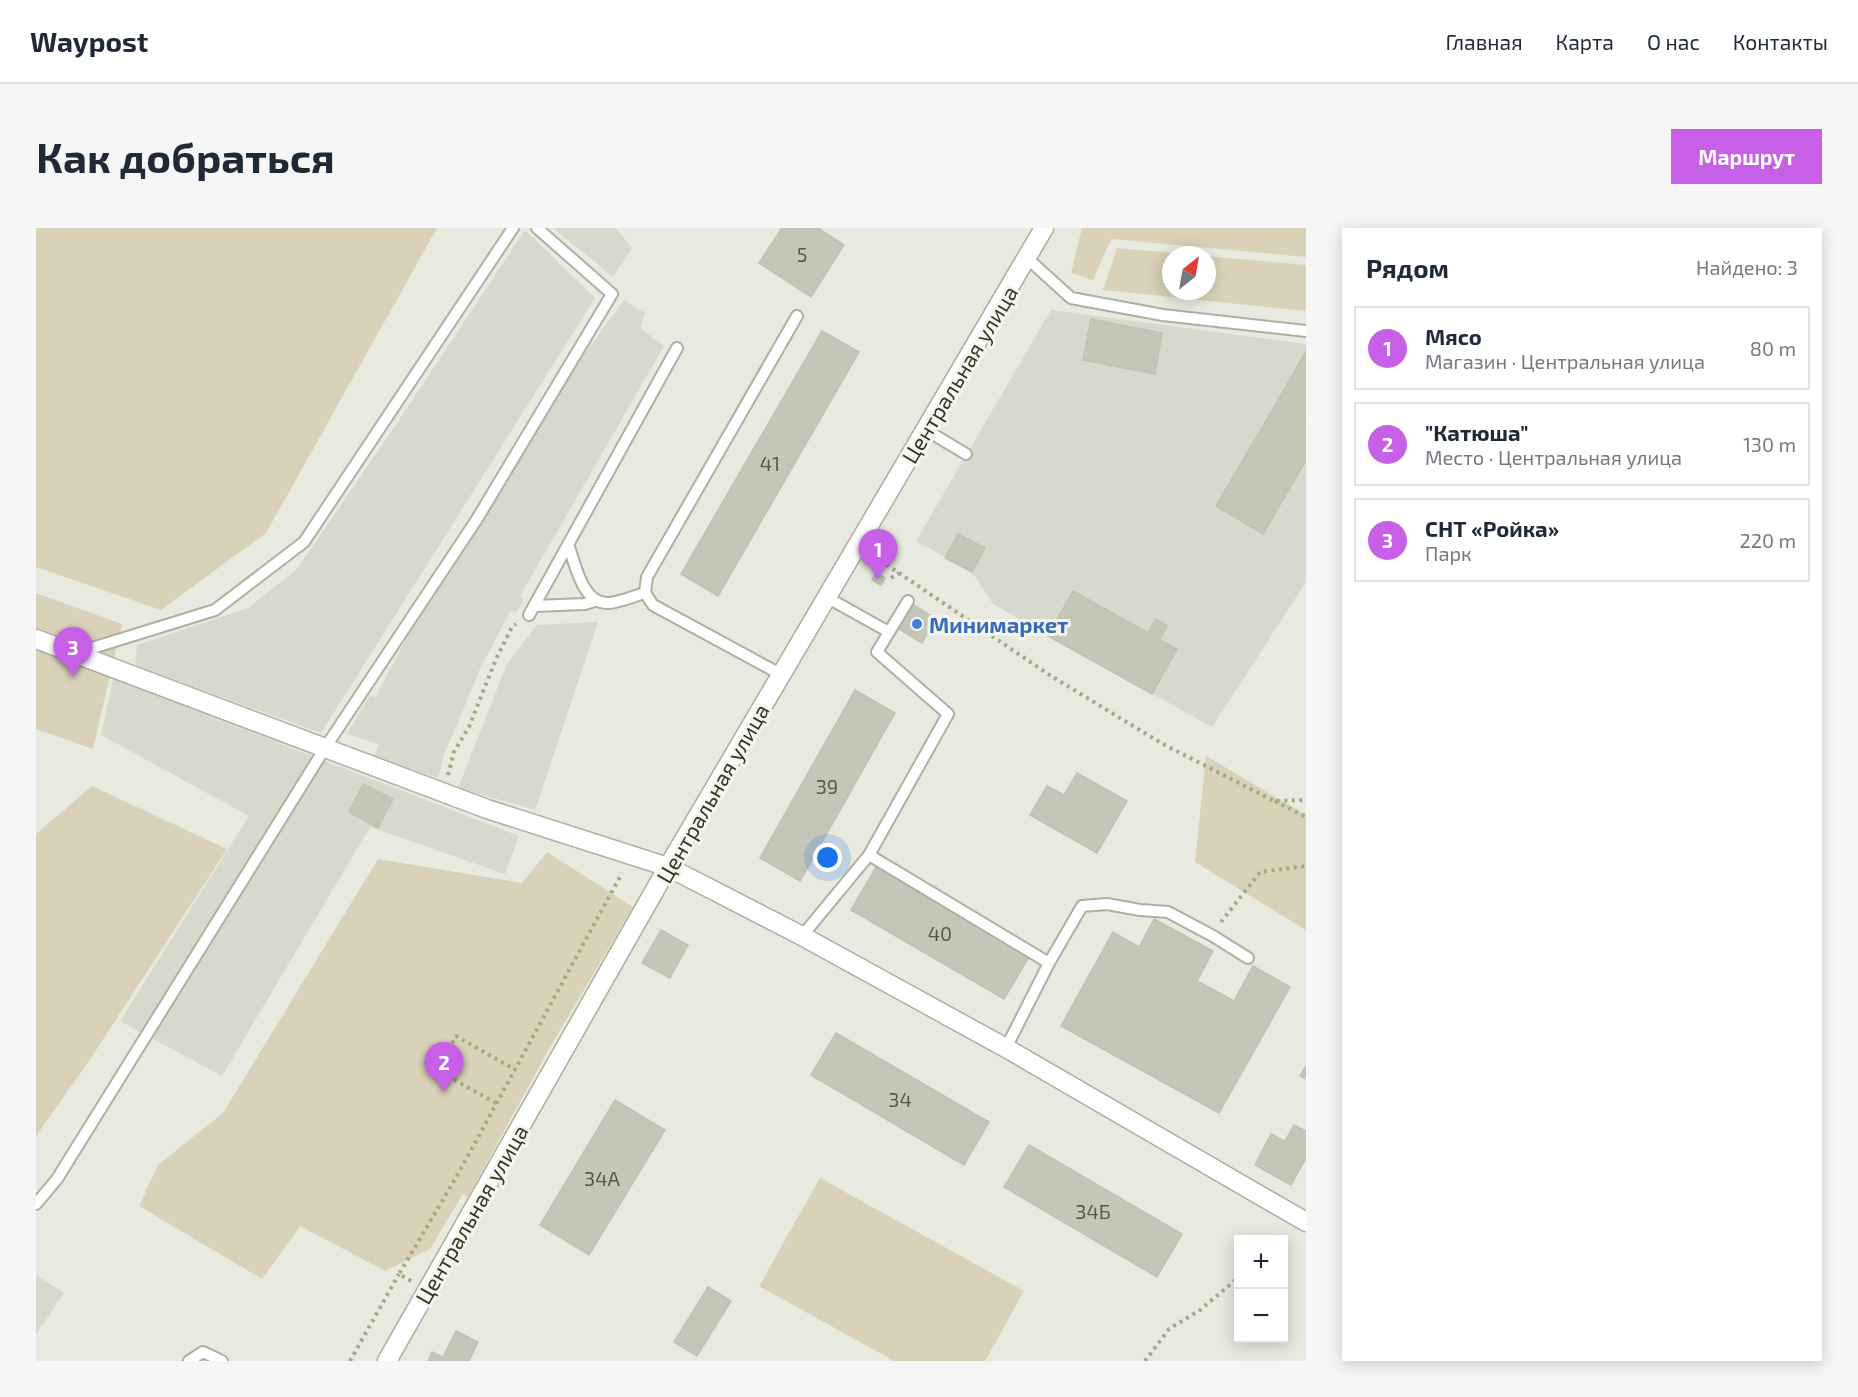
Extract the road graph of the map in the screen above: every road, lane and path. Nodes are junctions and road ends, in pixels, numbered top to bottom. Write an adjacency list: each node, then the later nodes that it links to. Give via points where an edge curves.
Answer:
1 (513, 228): 21 (lane, via 304,542 215,610)
2 (537, 228): 23 (lane, via 612,294 477,519)
3 (1044, 228): 4 (street, Центральная улица)
4 (1027, 258): 6 (lane, via 1071,298 1163,315); 8 (street, Центральная улица)
5 (797, 316): 14 (lane, via 647,577)
6 (1306, 331)
7 (677, 348): 10 (lane)
8 (926, 430): 9 (lane); 11 (street, Центральная улица)
9 (966, 454)
10 (568, 544): 16 (lane, via 585,591); 18 (lane)
11 (858, 546): 12 (path); 15 (street, Центральная улица)
12 (899, 573): 13 (path); 26 (path, via 1048,674 1152,738)
13 (891, 578)
14 (645, 593): 16 (lane, via 608,603); 22 (lane, via 653,605)
15 (828, 598): 19 (lane); 22 (street, Центральная улица)
16 (595, 601): 18 (lane)
17 (908, 601): 19 (lane)
18 (531, 610): 24 (path, via 512,627 496,659 469,727 454,752)
19 (889, 632): 28 (lane, via 877,652 948,714)
20 (36, 639): 21 (street)
21 (76, 653): 23 (street)
22 (782, 675): 30 (street, Центральная улица)
23 (325, 748): 24 (street); 39 (lane, via 57,1179)
24 (444, 793): 30 (street)
25 (1306, 800): 26 (path)
26 (1274, 801): 27 (path)
27 (1306, 817)
28 (869, 855): 32 (lane); 35 (lane)
29 (626, 865): 37 (path)
30 (668, 867): 32 (street); 43 (street, Центральная улица)
31 (1306, 867): 33 (path, via 1260,872)
32 (802, 936): 36 (street)
33 (1213, 936): 34 (lane); 35 (lane, via 1168,912 1107,904 1082,906)
34 (1248, 958)
35 (1049, 963): 36 (lane)
36 (1006, 1048): 40 (street)
37 (514, 1069): 38 (path); 38 (path, via 456,1036 438,1071)
38 (496, 1103): 41 (path)
39 (36, 1204)
40 (1305, 1218)
41 (399, 1274): 43 (path); 46 (path)
42 (1234, 1282): 48 (path, via 1169,1329)
43 (428, 1290): 47 (street, Центральная улица)
44 (189, 1361): 45 (lane, via 203,1352)
45 (222, 1361)
46 (350, 1361)
47 (387, 1361)
48 (1145, 1361)

